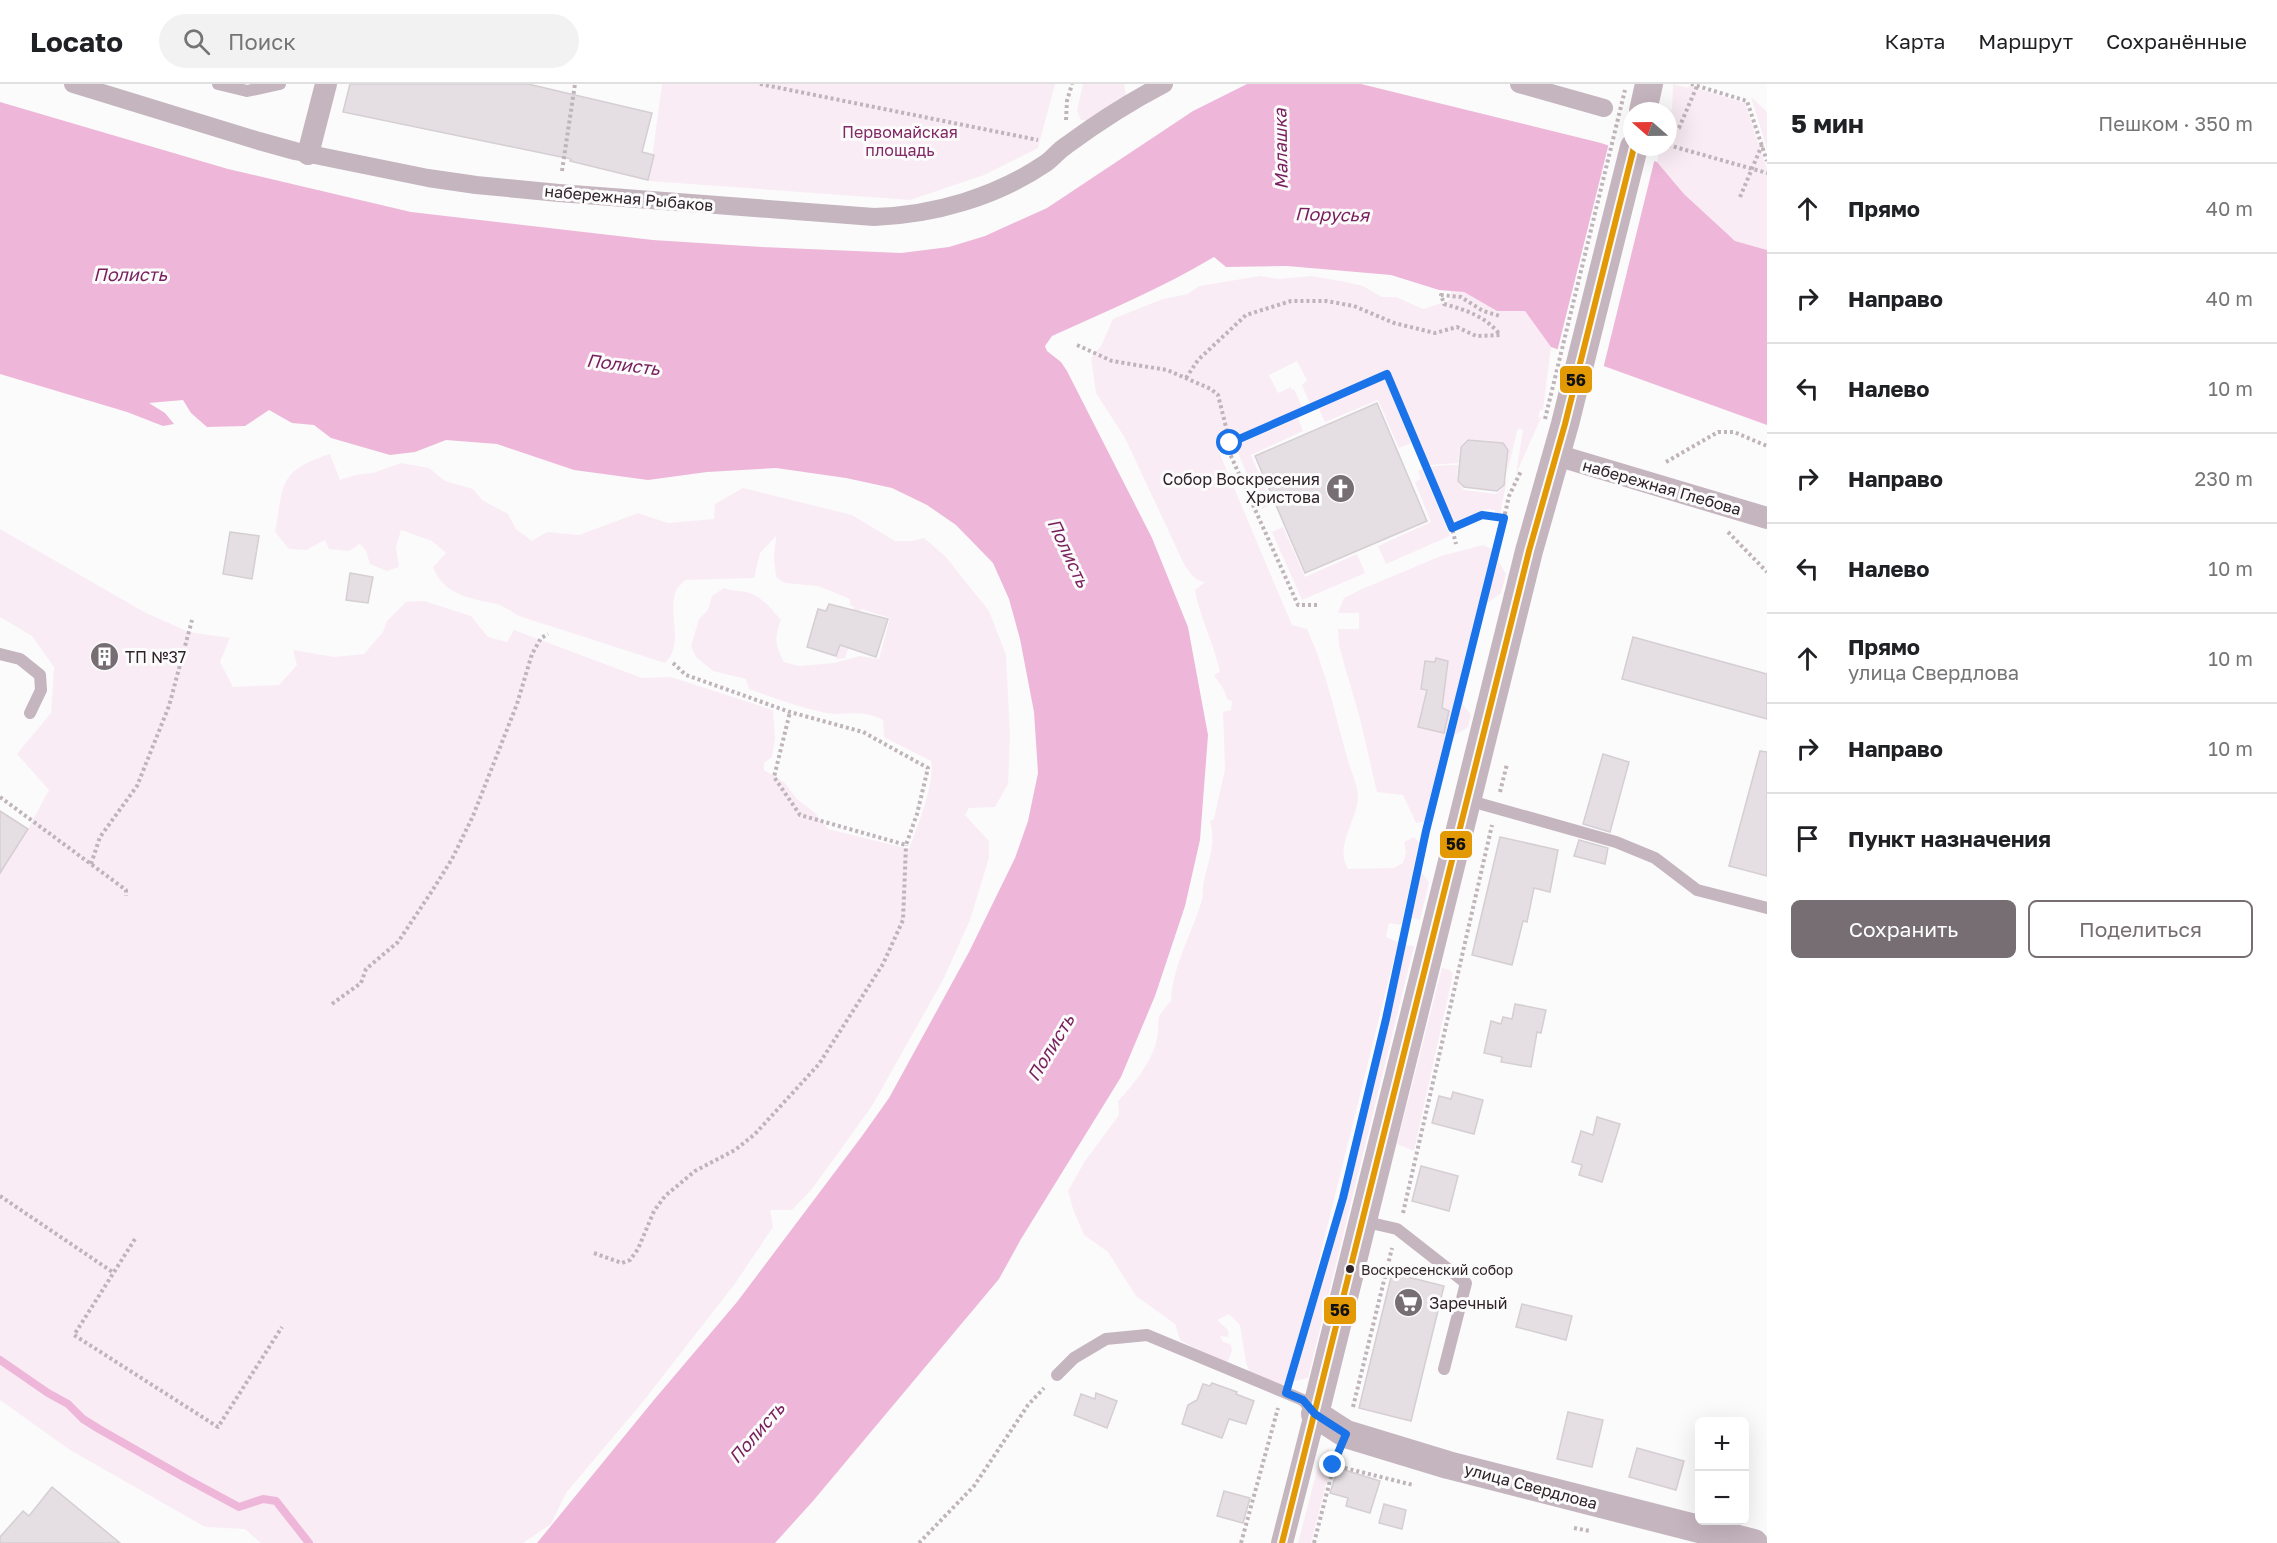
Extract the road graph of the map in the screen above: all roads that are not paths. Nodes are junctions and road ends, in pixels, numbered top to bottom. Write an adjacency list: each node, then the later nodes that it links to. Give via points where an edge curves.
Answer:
1 (73, 84): 8 (street, набережная Рыбаков)
2 (218, 84): 3 (lane, via 247,91)
3 (280, 84)
4 (326, 84): 8 (street)
5 (1164, 84): 8 (street, набережная Рыбаков, via 1025,175 962,203 906,216 827,214 476,185)
6 (1519, 84): 7 (street)
7 (1604, 108)
8 (308, 154)
9 (1631, 156): 10 (street, via 1551,423)
10 (1556, 455): 11 (street, набережная Глебова); 14 (street)
11 (1767, 518)
12 (0, 654): 13 (lane, via 20,659 40,675 41,690)
13 (30, 713)
14 (1467, 800): 15 (lane, via 1616,842 1655,858 1697,890); 16 (street)
15 (1767, 908)
16 (1362, 1221): 17 (lane, via 1397,1229 1466,1283); 19 (street)
17 (1444, 1369)
18 (1057, 1375): 19 (lane, via 1074,1358 1106,1338 1147,1335 1303,1400)
19 (1315, 1414): 20 (street); 21 (street, улица Свердлова, via 1346,1434 1448,1465)
20 (1282, 1543)
21 (1754, 1543)

